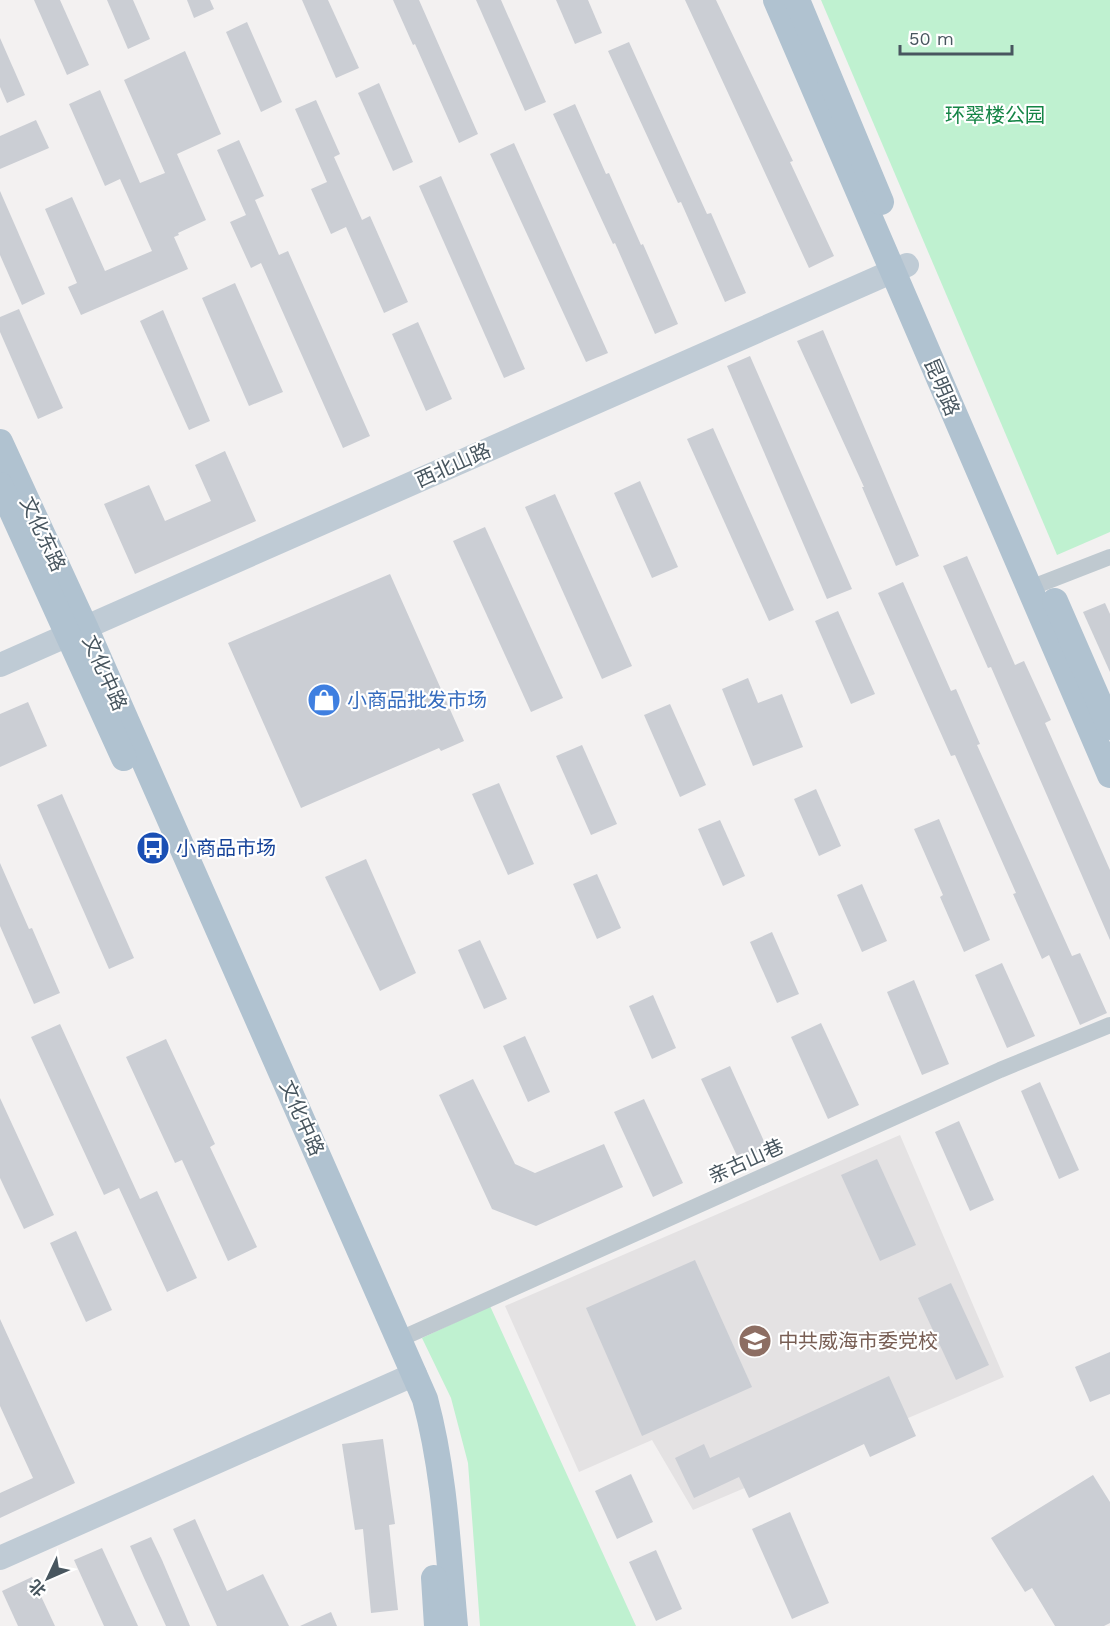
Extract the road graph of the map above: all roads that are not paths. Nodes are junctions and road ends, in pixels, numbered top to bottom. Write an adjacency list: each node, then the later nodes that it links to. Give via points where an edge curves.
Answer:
1 (776, 0): 3 (main road, 昆明路)
2 (797, 0): 3 (main road, 昆明路)
3 (899, 268): 7 (main road, 昆明路); 8 (main road, 西北山路)
4 (0, 442): 8 (main road, 文化东路)
5 (0, 485): 8 (main road)
6 (1110, 557): 7 (street)
7 (1038, 585): 10 (main road, 昆明路); 11 (main road, 昆明路)
8 (76, 630): 9 (main road, 西北山路); 13 (main road, 文化中路); 14 (main road, via 349,1257)
9 (0, 665)
10 (1110, 727)
11 (1110, 775)
12 (1110, 1025): 13 (street, 亲古山巷, via 1000,1070)
13 (400, 1339): 14 (main road, 文化中路)
14 (407, 1377): 15 (main road); 16 (main road, via 424,1457); 17 (main road, 文化中路, via 425,1399 432,1423 442,1477)
15 (0, 1558)
16 (436, 1626)
17 (455, 1626)

